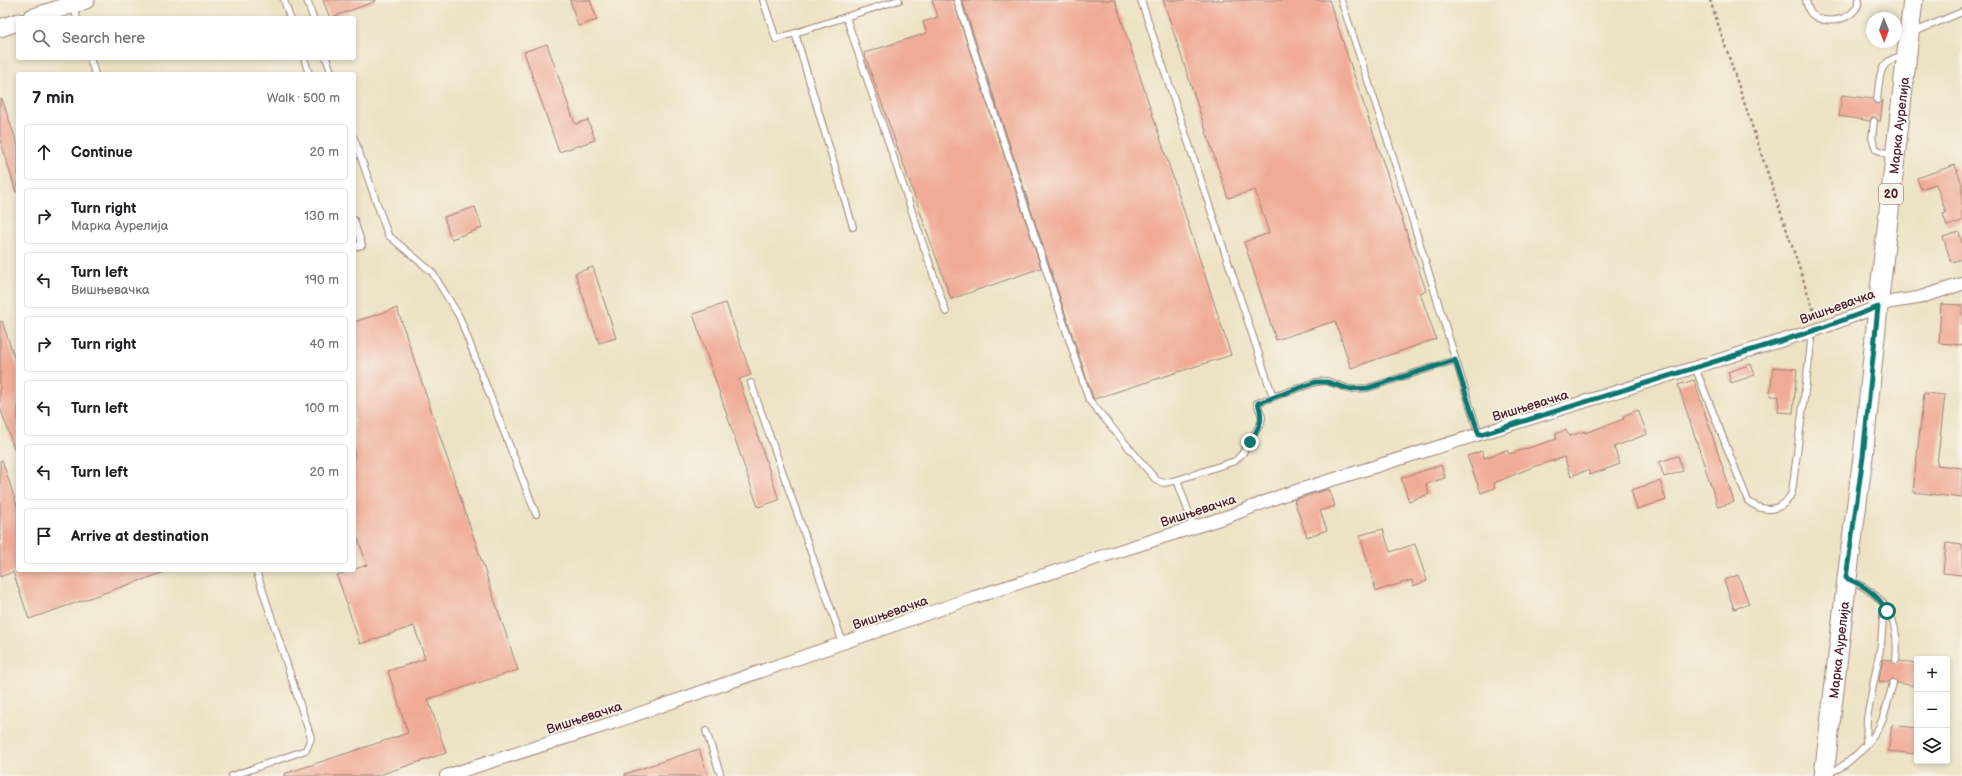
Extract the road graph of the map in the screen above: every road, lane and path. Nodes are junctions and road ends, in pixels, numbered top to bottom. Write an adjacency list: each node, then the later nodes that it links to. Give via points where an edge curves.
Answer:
1 (284, 0): 15 (lane)
2 (307, 0): 16 (lane)
3 (763, 0): 20 (lane, via 776,39)
4 (899, 0): 17 (lane)
5 (957, 0): 45 (lane, via 1089,400 1157,481 1164,483)
6 (1141, 0): 43 (lane)
7 (1341, 0): 40 (lane, via 1387,138)
8 (1710, 0): 39 (path)
9 (1806, 0): 10 (lane, via 1810,12 1817,18 1838,20 1850,16 1859,5)
10 (1859, 0)
11 (1913, 0): 21 (main road, Марка Аурелија / 20)
12 (78, 8): 14 (main road)
13 (1962, 12): 21 (lane)
14 (40, 16)
15 (289, 16)
16 (312, 16)
17 (846, 17): 20 (lane); 38 (lane)
18 (16, 23): 19 (main road)
19 (0, 28)
20 (795, 33): 34 (lane)
21 (1910, 34): 22 (main road, Марка Аурелија / 20)
22 (1907, 56): 29 (lane, via 1894,57 1884,65 1880,73); 32 (main road, Марка Аурелија / 20)
23 (91, 60): 26 (lane)
24 (305, 60): 27 (lane)
25 (327, 60): 28 (lane)
26 (94, 72)
27 (308, 72)
28 (331, 72)
29 (1877, 100)
30 (1874, 121): 32 (lane, via 1872,138 1876,149)
31 (356, 144): 46 (lane, via 388,235 432,272 459,316)
32 (1895, 158): 37 (main road, Марка Аурелија / 20)
33 (356, 226): 35 (lane, via 362,245)
34 (853, 227)
35 (356, 246)
36 (1962, 284): 37 (street, Вишњевачка)
37 (1878, 307): 39 (street, Вишњевачка); 49 (main road, Марка Аурелија / 20, via 1863,457)
38 (946, 312)
39 (1814, 330): 41 (street, Вишњевачка); 41 (lane, via 1792,492 1786,502 1774,509 1760,509 1748,501)
40 (1455, 360): 43 (lane, via 1368,388 1349,389 1327,382 1316,382); 44 (lane)
41 (1695, 367): 44 (street, Вишњевачка)
42 (751, 383): 51 (lane)
43 (1273, 397): 45 (lane, via 1258,403 1261,423 1239,458)
44 (1479, 435): 47 (street, Вишњевачка, via 1283,495)
45 (1178, 480): 47 (lane)
46 (536, 514)
47 (1194, 527): 51 (street, Вишњевачка, via 975,597)
48 (257, 572): 57 (lane, via 311,738 306,750)
49 (1846, 578): 50 (lane, via 1864,586 1878,597); 56 (main road, Марка Аурелија / 20)
50 (1884, 606): 52 (lane, via 1894,620 1897,630); 55 (lane, via 1881,644 1867,718)
51 (843, 643): 58 (street, Вишњевачка)
52 (1896, 660)
53 (1893, 683): 55 (lane, via 1880,726)
54 (706, 731): 59 (lane)
55 (1866, 744): 56 (lane, via 1838,769)
56 (1824, 774)
57 (232, 776)
58 (446, 776)
59 (721, 776)

